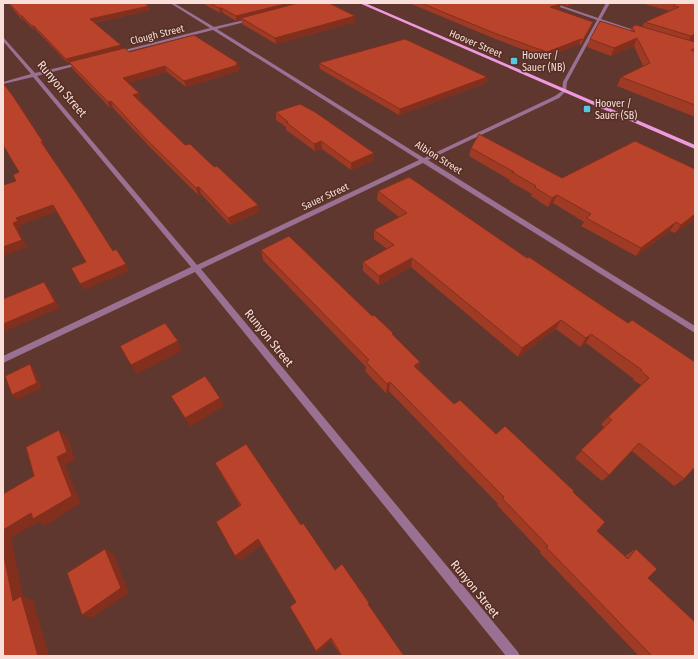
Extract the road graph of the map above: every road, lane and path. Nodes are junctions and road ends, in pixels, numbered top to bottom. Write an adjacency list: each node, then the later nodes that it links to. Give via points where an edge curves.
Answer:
1 (172, 3): 7 (street, Albion Street)
2 (361, 3): 14 (main road, Hoover Street)
3 (550, 3): 6 (street)
4 (608, 3): 6 (street)
5 (257, 18): 7 (street, Clough Street)
6 (600, 19): 8 (street); 14 (street, via 565,82)
7 (214, 29): 10 (street, Clough Street); 16 (street, Albion Street)
8 (643, 33)
9 (3, 38): 12 (street, Runyon Street)
10 (109, 56)
11 (87, 61): 12 (street)
12 (34, 75): 13 (street); 17 (street, Runyon Street)
13 (3, 83)
14 (564, 91): 15 (main road, Hoover Street); 16 (street, Sauer Street, via 557,97)
15 (695, 148)
16 (424, 160): 17 (street, Sauer Street); 18 (street, Albion Street)
17 (196, 268): 19 (street, Sauer Street); 20 (street, Runyon Street)
18 (695, 330)
19 (3, 360)
20 (514, 656)

